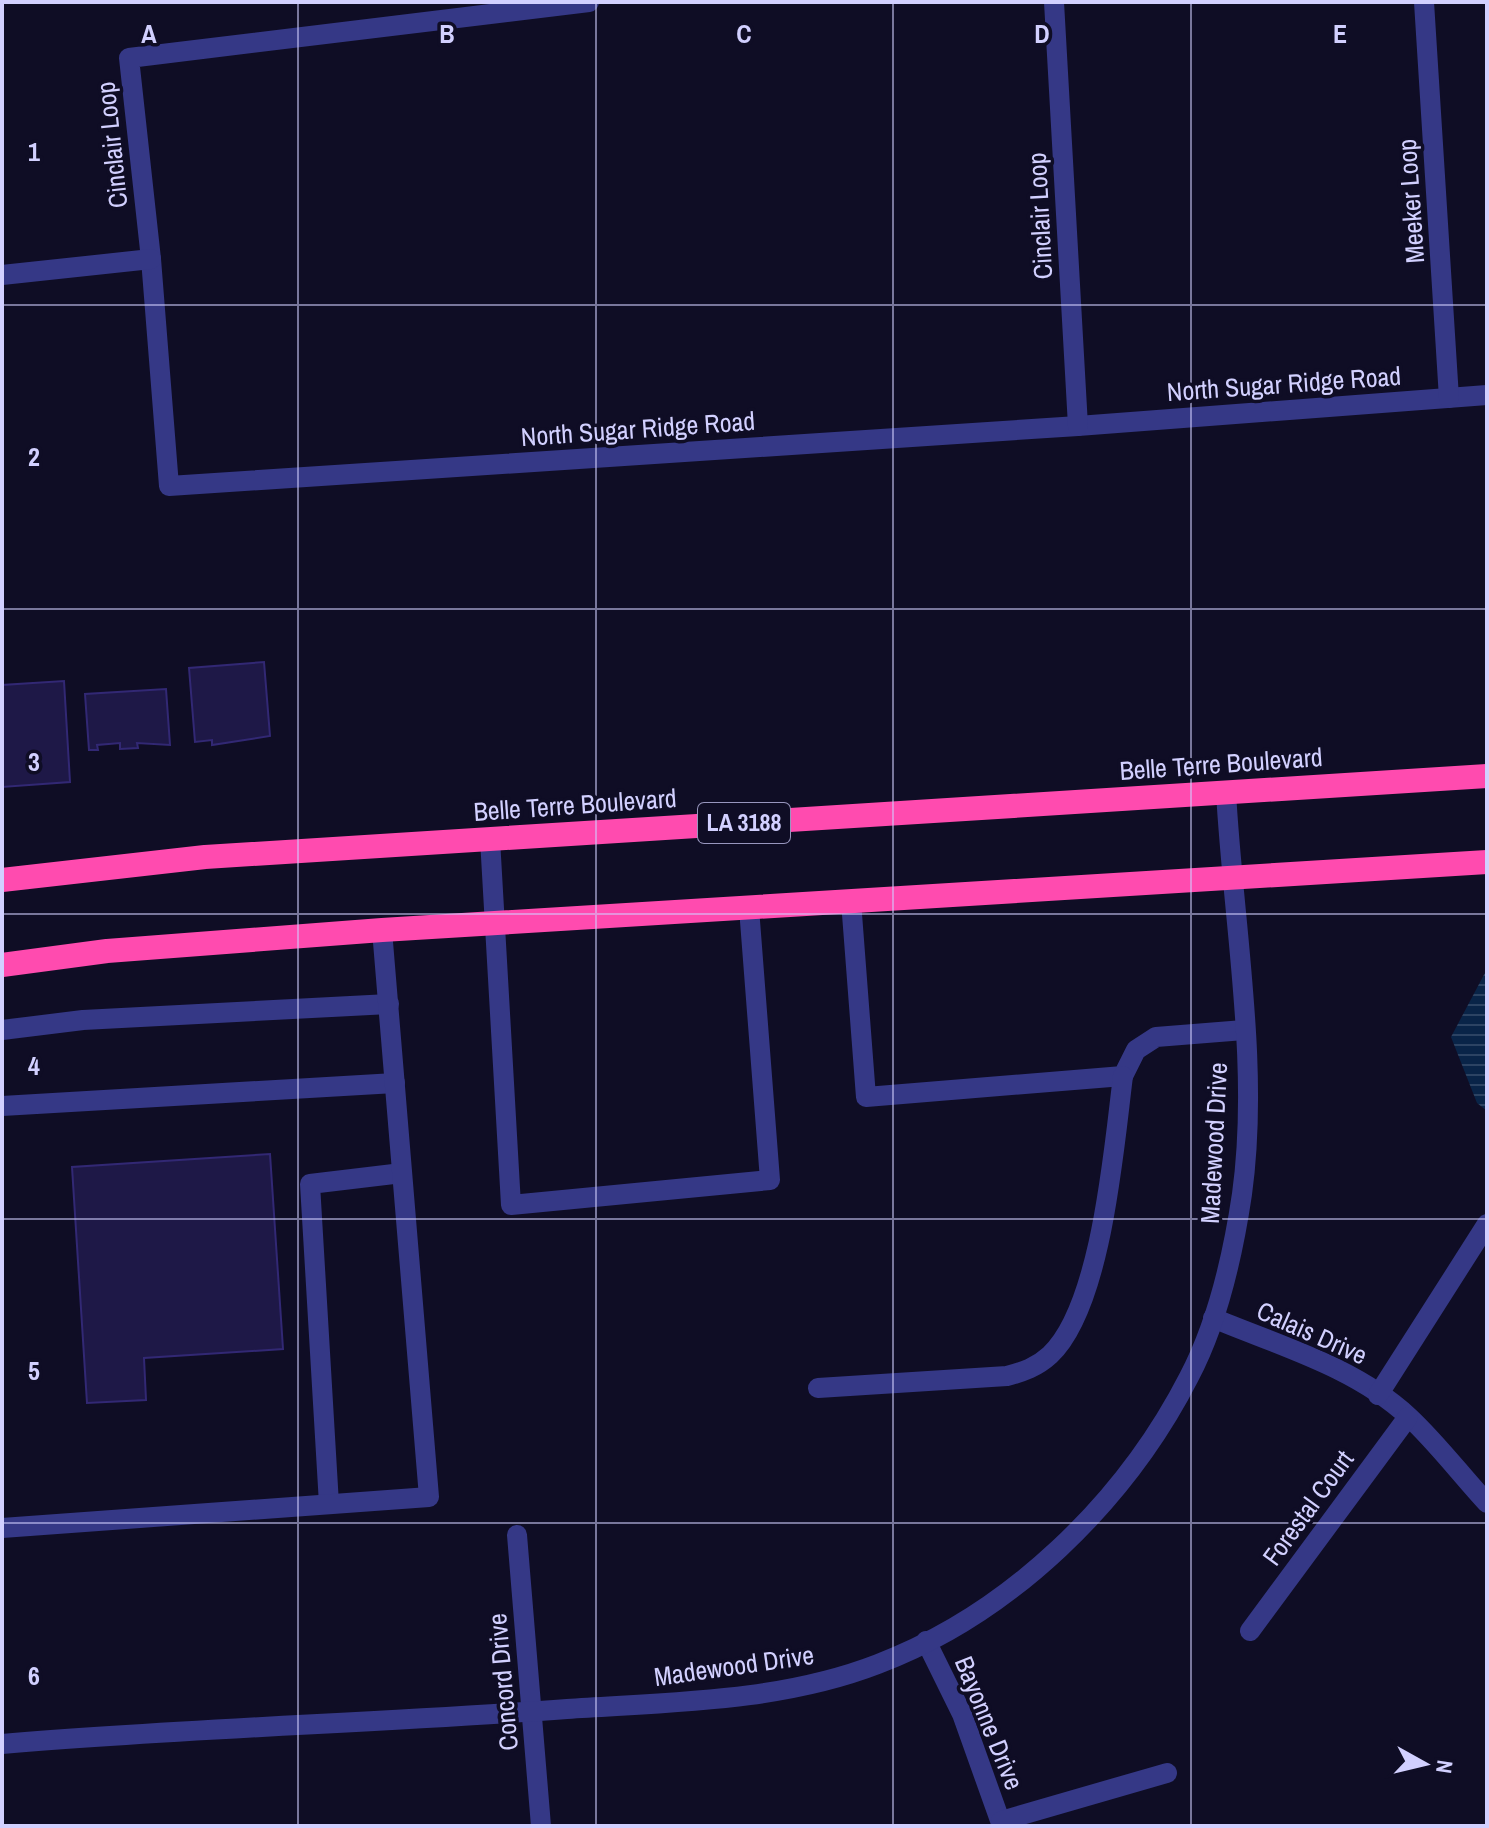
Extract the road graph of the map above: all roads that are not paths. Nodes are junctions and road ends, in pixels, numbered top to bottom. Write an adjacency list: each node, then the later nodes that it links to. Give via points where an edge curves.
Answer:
1 (589, 2): 4 (street, Cinclair Loop, via 129,58)
2 (1054, 2): 8 (street, Cinclair Loop)
3 (1424, 2): 7 (street, Meeker Loop)
4 (151, 259): 5 (street); 8 (street, North Sugar Ridge Road, via 169,486)
5 (2, 275)
6 (1487, 395): 7 (street, North Sugar Ridge Road)
7 (1449, 398): 8 (street, North Sugar Ridge Road)
8 (1078, 426)
9 (1487, 776): 10 (highway, Belle Terre Boulevard / LA 3188)
10 (1226, 792): 11 (highway, Belle Terre Boulevard / LA 3188); 13 (street, Madewood Drive)
11 (490, 839): 14 (highway, Belle Terre Boulevard / LA 3188, via 205,857); 17 (street)
12 (1487, 862): 13 (highway)
13 (1231, 877): 15 (highway); 22 (street, Madewood Drive)
14 (2, 880)
15 (851, 901): 16 (highway); 23 (street, via 866,1097)
16 (749, 908): 17 (highway); 17 (street, via 770,1180 511,1205)
17 (497, 923): 18 (highway)
18 (382, 930): 19 (highway, via 107,951); 20 (street)
19 (2, 965)
20 (389, 1004): 21 (street, via 83,1020); 24 (street)
21 (2, 1030)
22 (1244, 1030): 23 (street, via 1156,1037 1136,1050); 28 (street, Madewood Drive, via 1243,1188)
23 (1123, 1076): 29 (street, via 1107,1200 1087,1282 1072,1323 1052,1354 1029,1370 1007,1376)
24 (395, 1083): 25 (street); 26 (street)
25 (2, 1106)
26 (402, 1173): 33 (street, via 310,1184); 33 (street, via 429,1497)
27 (1487, 1224): 30 (street)
28 (1213, 1318): 30 (street, Calais Drive, via 1344,1372); 37 (street, Madewood Drive, via 1192,1374 1157,1435 1114,1490 1028,1574)
29 (818, 1388)
30 (1378, 1395): 31 (street, Calais Drive)
31 (1408, 1417): 32 (street, Calais Drive); 36 (street, Forestal Court)
32 (1487, 1503)
33 (329, 1504): 34 (street)
34 (2, 1528)
35 (517, 1535): 38 (street, Concord Drive)
36 (1250, 1631)
37 (926, 1641): 38 (street, Madewood Drive, via 837,1677 752,1695); 41 (street, Bayonne Drive, via 962,1714)
38 (531, 1712): 39 (street, Madewood Drive); 42 (street, Concord Drive)
39 (2, 1744)
40 (1167, 1773): 41 (street)
41 (1001, 1824)
42 (541, 1826)

